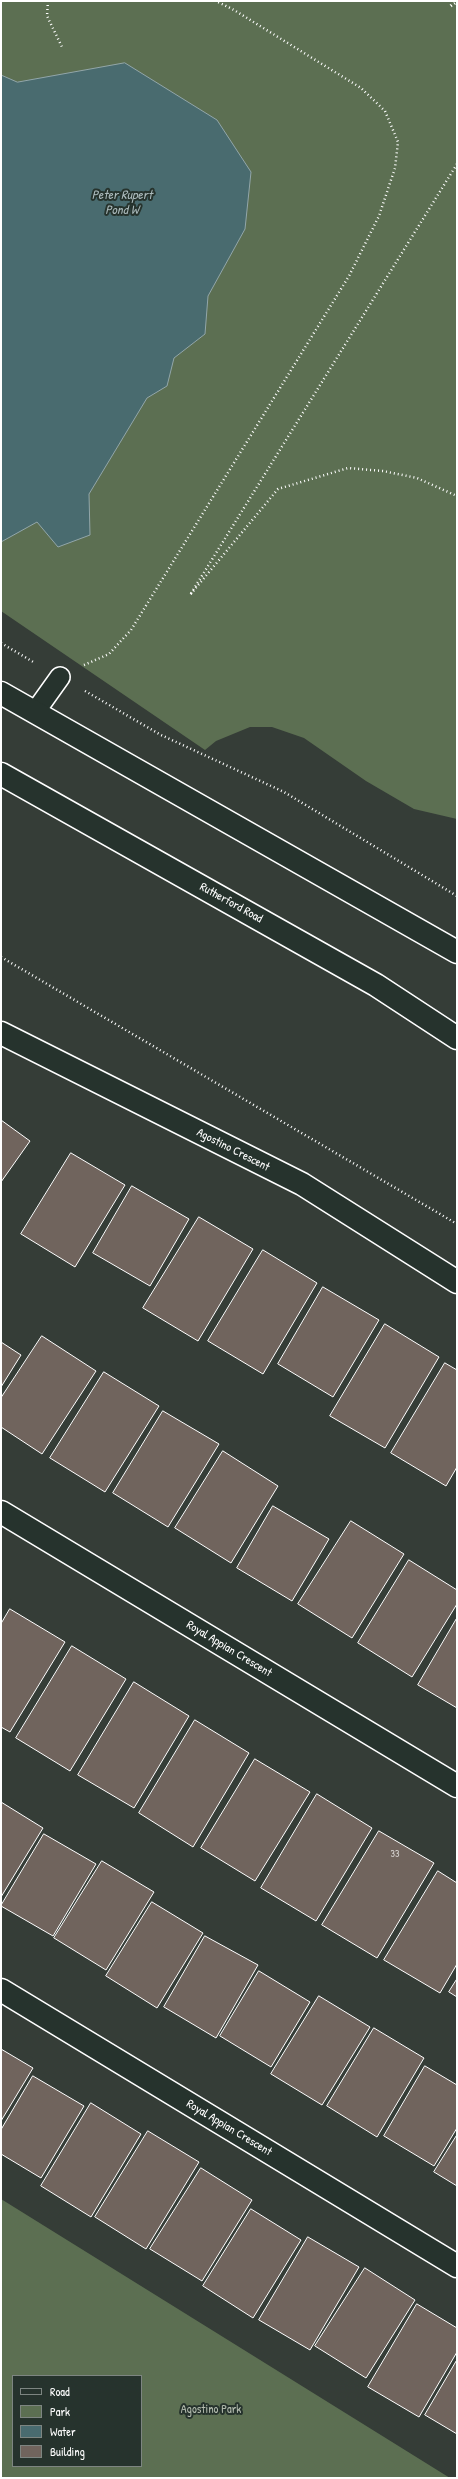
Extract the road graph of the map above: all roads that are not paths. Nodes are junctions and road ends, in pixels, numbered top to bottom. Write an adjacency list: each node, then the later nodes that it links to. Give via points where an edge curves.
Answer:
1 (60, 677): 3 (lane)
2 (1, 693): 3 (street)
3 (35, 712): 5 (street)
4 (1, 774): 7 (street, Rutherford Road, via 376,985)
5 (457, 952)
6 (1, 1034): 8 (street, Agostino Crescent, via 302,1184)
7 (457, 1038)
8 (457, 1282)
9 (1, 1512): 10 (street, Royal Appian Crescent)
10 (457, 1786)
11 (1, 1990): 12 (street, Royal Appian Crescent)
12 (457, 2266)

